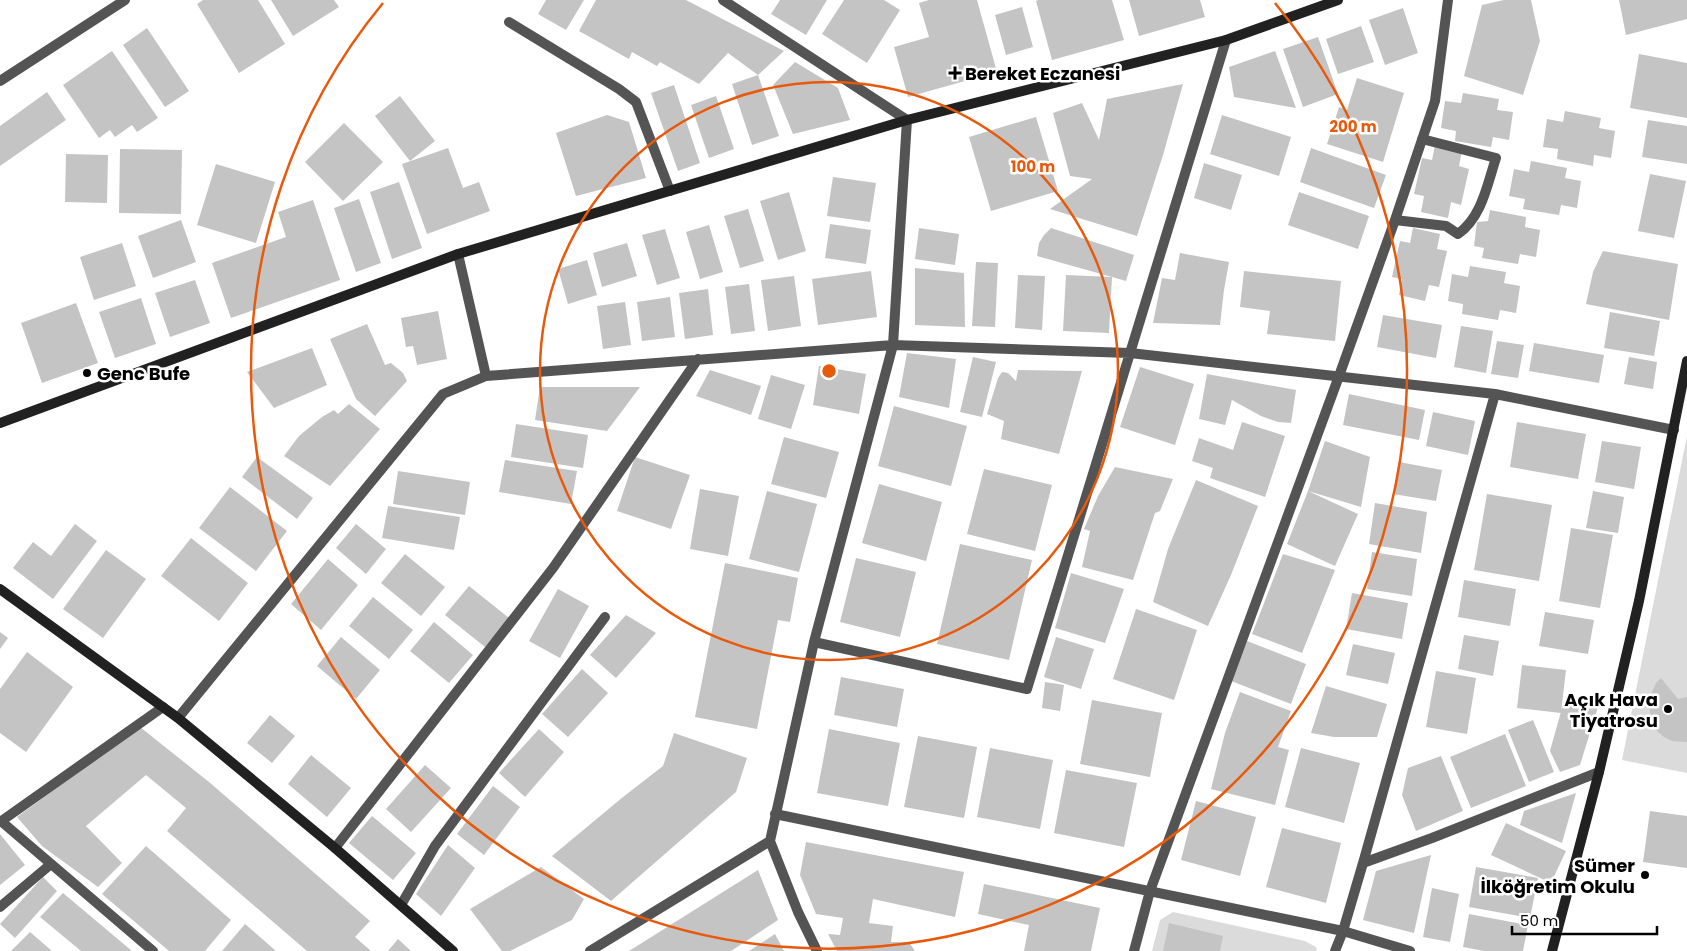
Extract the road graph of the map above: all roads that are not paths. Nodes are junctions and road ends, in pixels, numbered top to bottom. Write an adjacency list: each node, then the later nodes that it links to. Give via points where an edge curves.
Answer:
1 (125, 0): 7 (street)
2 (723, 0): 8 (street)
3 (1338, 0): 6 (main road)
4 (1448, 0): 9 (street, via 1435,101)
5 (509, 22): 10 (street, via 636,102)
6 (1226, 40): 8 (main road); 14 (street)
7 (0, 82)
8 (906, 120): 10 (main road); 13 (street)
9 (1422, 139): 11 (street); 11 (street, via 1496,158 1476,215 1458,234 1446,226)
10 (670, 191): 12 (main road)
11 (1395, 220): 18 (street)
12 (458, 254): 17 (street); 20 (main road)
13 (893, 345): 14 (street); 15 (street); 24 (street)
14 (1130, 353): 18 (street); 24 (street, via 1027,689)
15 (698, 359): 17 (street); 31 (street, via 554,568)
16 (1687, 361): 21 (main road)
17 (486, 376): 26 (street, via 443,394)
18 (1339, 376): 19 (street); 34 (street)
19 (1495, 394): 21 (street); 32 (street)
20 (0, 423)
21 (1674, 430): 27 (main road, via 1640,600)
22 (0, 589): 25 (main road)
23 (604, 617): 35 (street, via 440,839)
24 (814, 642): 28 (street)
25 (163, 707): 26 (main road); 29 (street)
26 (178, 718): 31 (main road)
27 (1599, 772): 32 (street); 45 (main road)
28 (775, 814): 30 (street); 34 (street)
29 (1, 822): 33 (street)
30 (770, 841): 40 (street); 41 (street)
31 (335, 848): 35 (main road)
32 (1363, 863): 37 (street)
33 (50, 864): 36 (street); 38 (street)
34 (1150, 891): 37 (street); 42 (street)
35 (401, 905): 39 (main road)
36 (0, 907)
37 (1343, 931): 43 (street); 44 (street)
38 (153, 951)
39 (453, 951)
40 (590, 951)
41 (817, 951)
42 (1134, 951)
43 (1335, 951)
44 (1410, 951)
45 (1552, 951)

